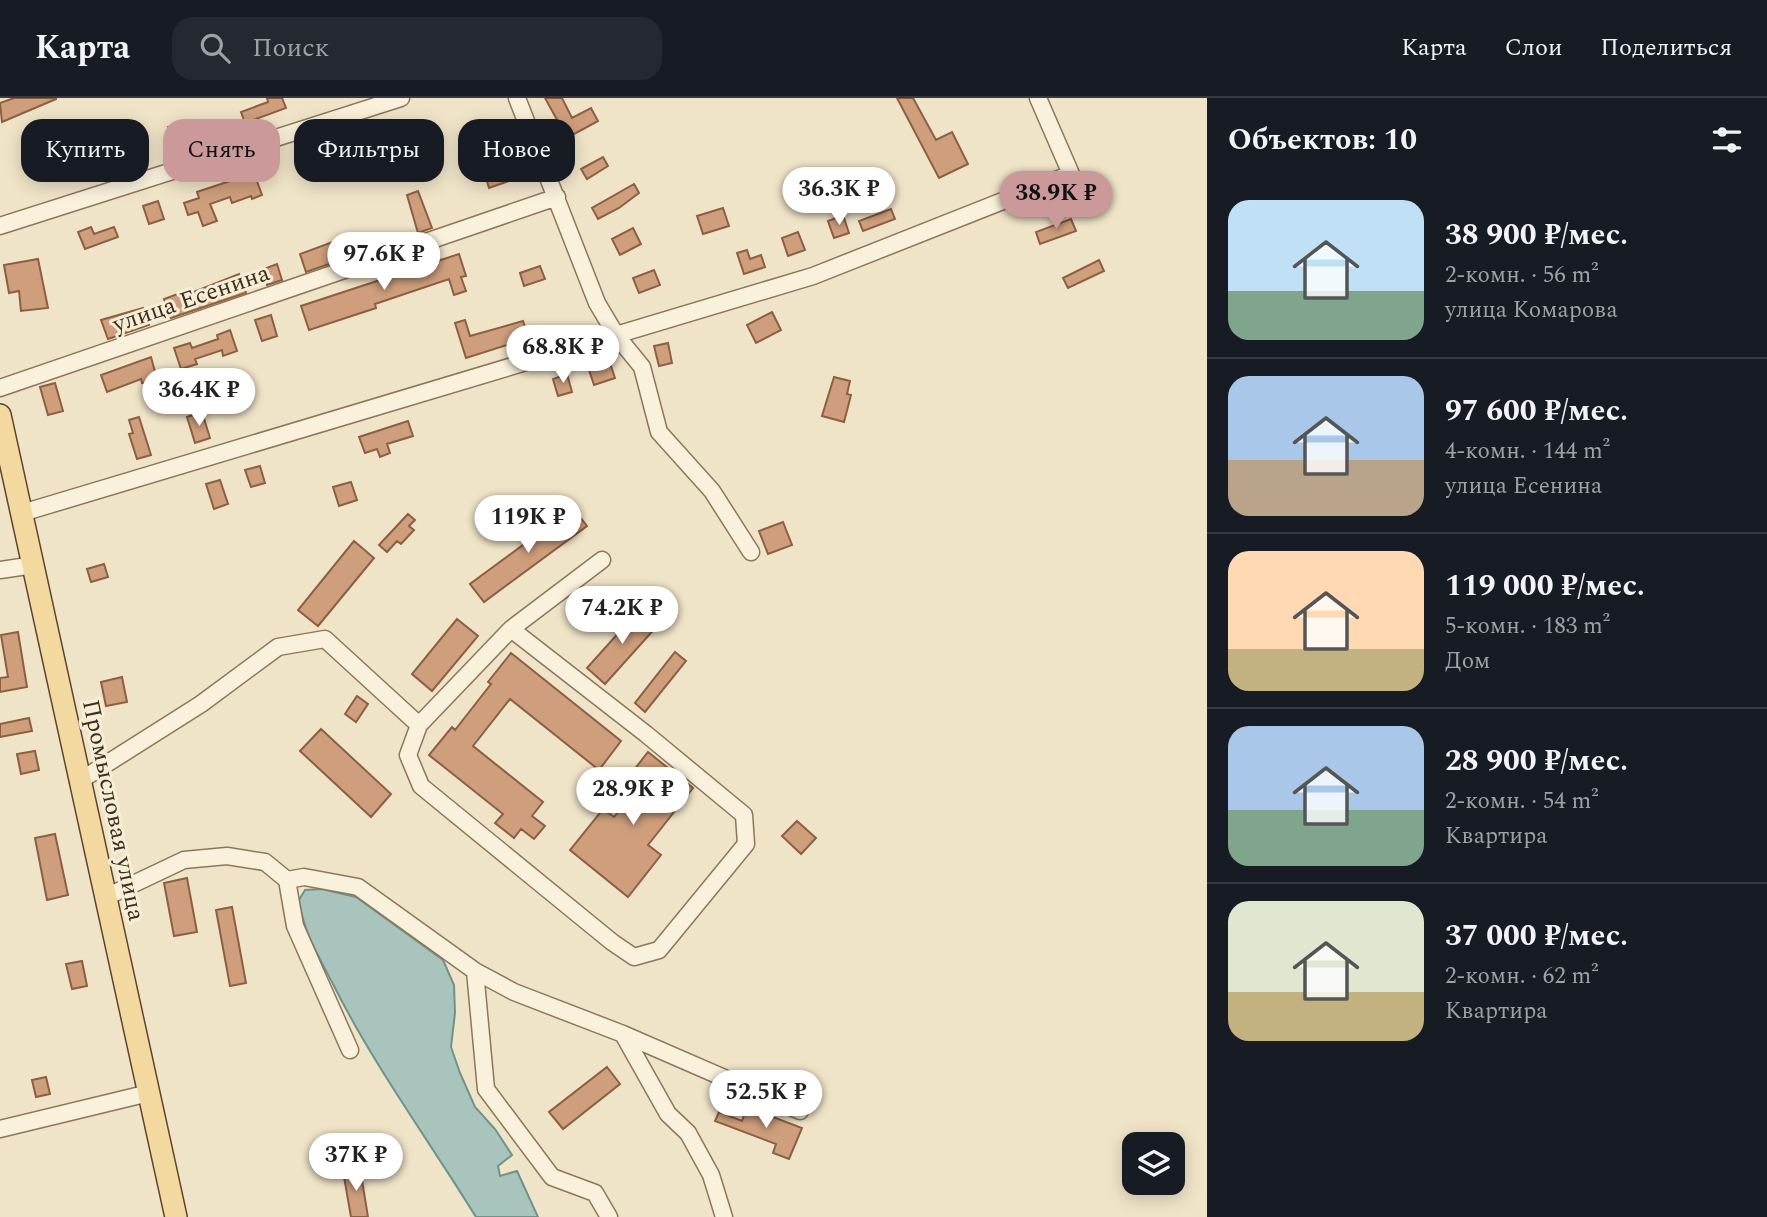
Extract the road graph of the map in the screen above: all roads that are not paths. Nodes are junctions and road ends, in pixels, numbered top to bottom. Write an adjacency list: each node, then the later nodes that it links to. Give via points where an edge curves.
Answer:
1 (401, 98): 5 (street)
2 (517, 98): 4 (street)
3 (1038, 98): 6 (street, via 1071,174 813,276)
4 (557, 197): 6 (street, via 597,303); 7 (street, улица Есенина)
5 (0, 226)
6 (616, 335): 9 (street); 10 (street, via 642,367 659,432 712,491)
7 (0, 388)
8 (0, 415): 9 (main road, Промысловая улица)
9 (22, 513): 12 (main road, Промысловая улица)
10 (751, 552)
11 (603, 560): 14 (street)
12 (34, 565): 13 (street); 16 (main road, Промысловая улица)
13 (0, 570)
14 (511, 629): 15 (street); 15 (street, via 744,815 747,844 659,950 634,957 612,942 422,786 408,754)
15 (419, 725): 16 (street, via 325,639 278,647 201,704)
16 (81, 780): 18 (main road, Промысловая улица)
17 (287, 880): 18 (street, via 265,862 227,856 184,860); 19 (street, via 304,877 358,887); 21 (street, via 295,926)
18 (106, 897): 22 (main road, Промысловая улица)
19 (475, 971): 20 (street, via 514,992); 26 (street, via 486,1089 552,1177 595,1193)
20 (623, 1034): 23 (street); 27 (street, via 668,1114 688,1133 711,1175)
21 (350, 1051)
22 (149, 1093): 24 (street); 25 (main road, Промысловая улица)
23 (800, 1111)
24 (0, 1129)
25 (176, 1217)
26 (609, 1217)
27 (724, 1217)

